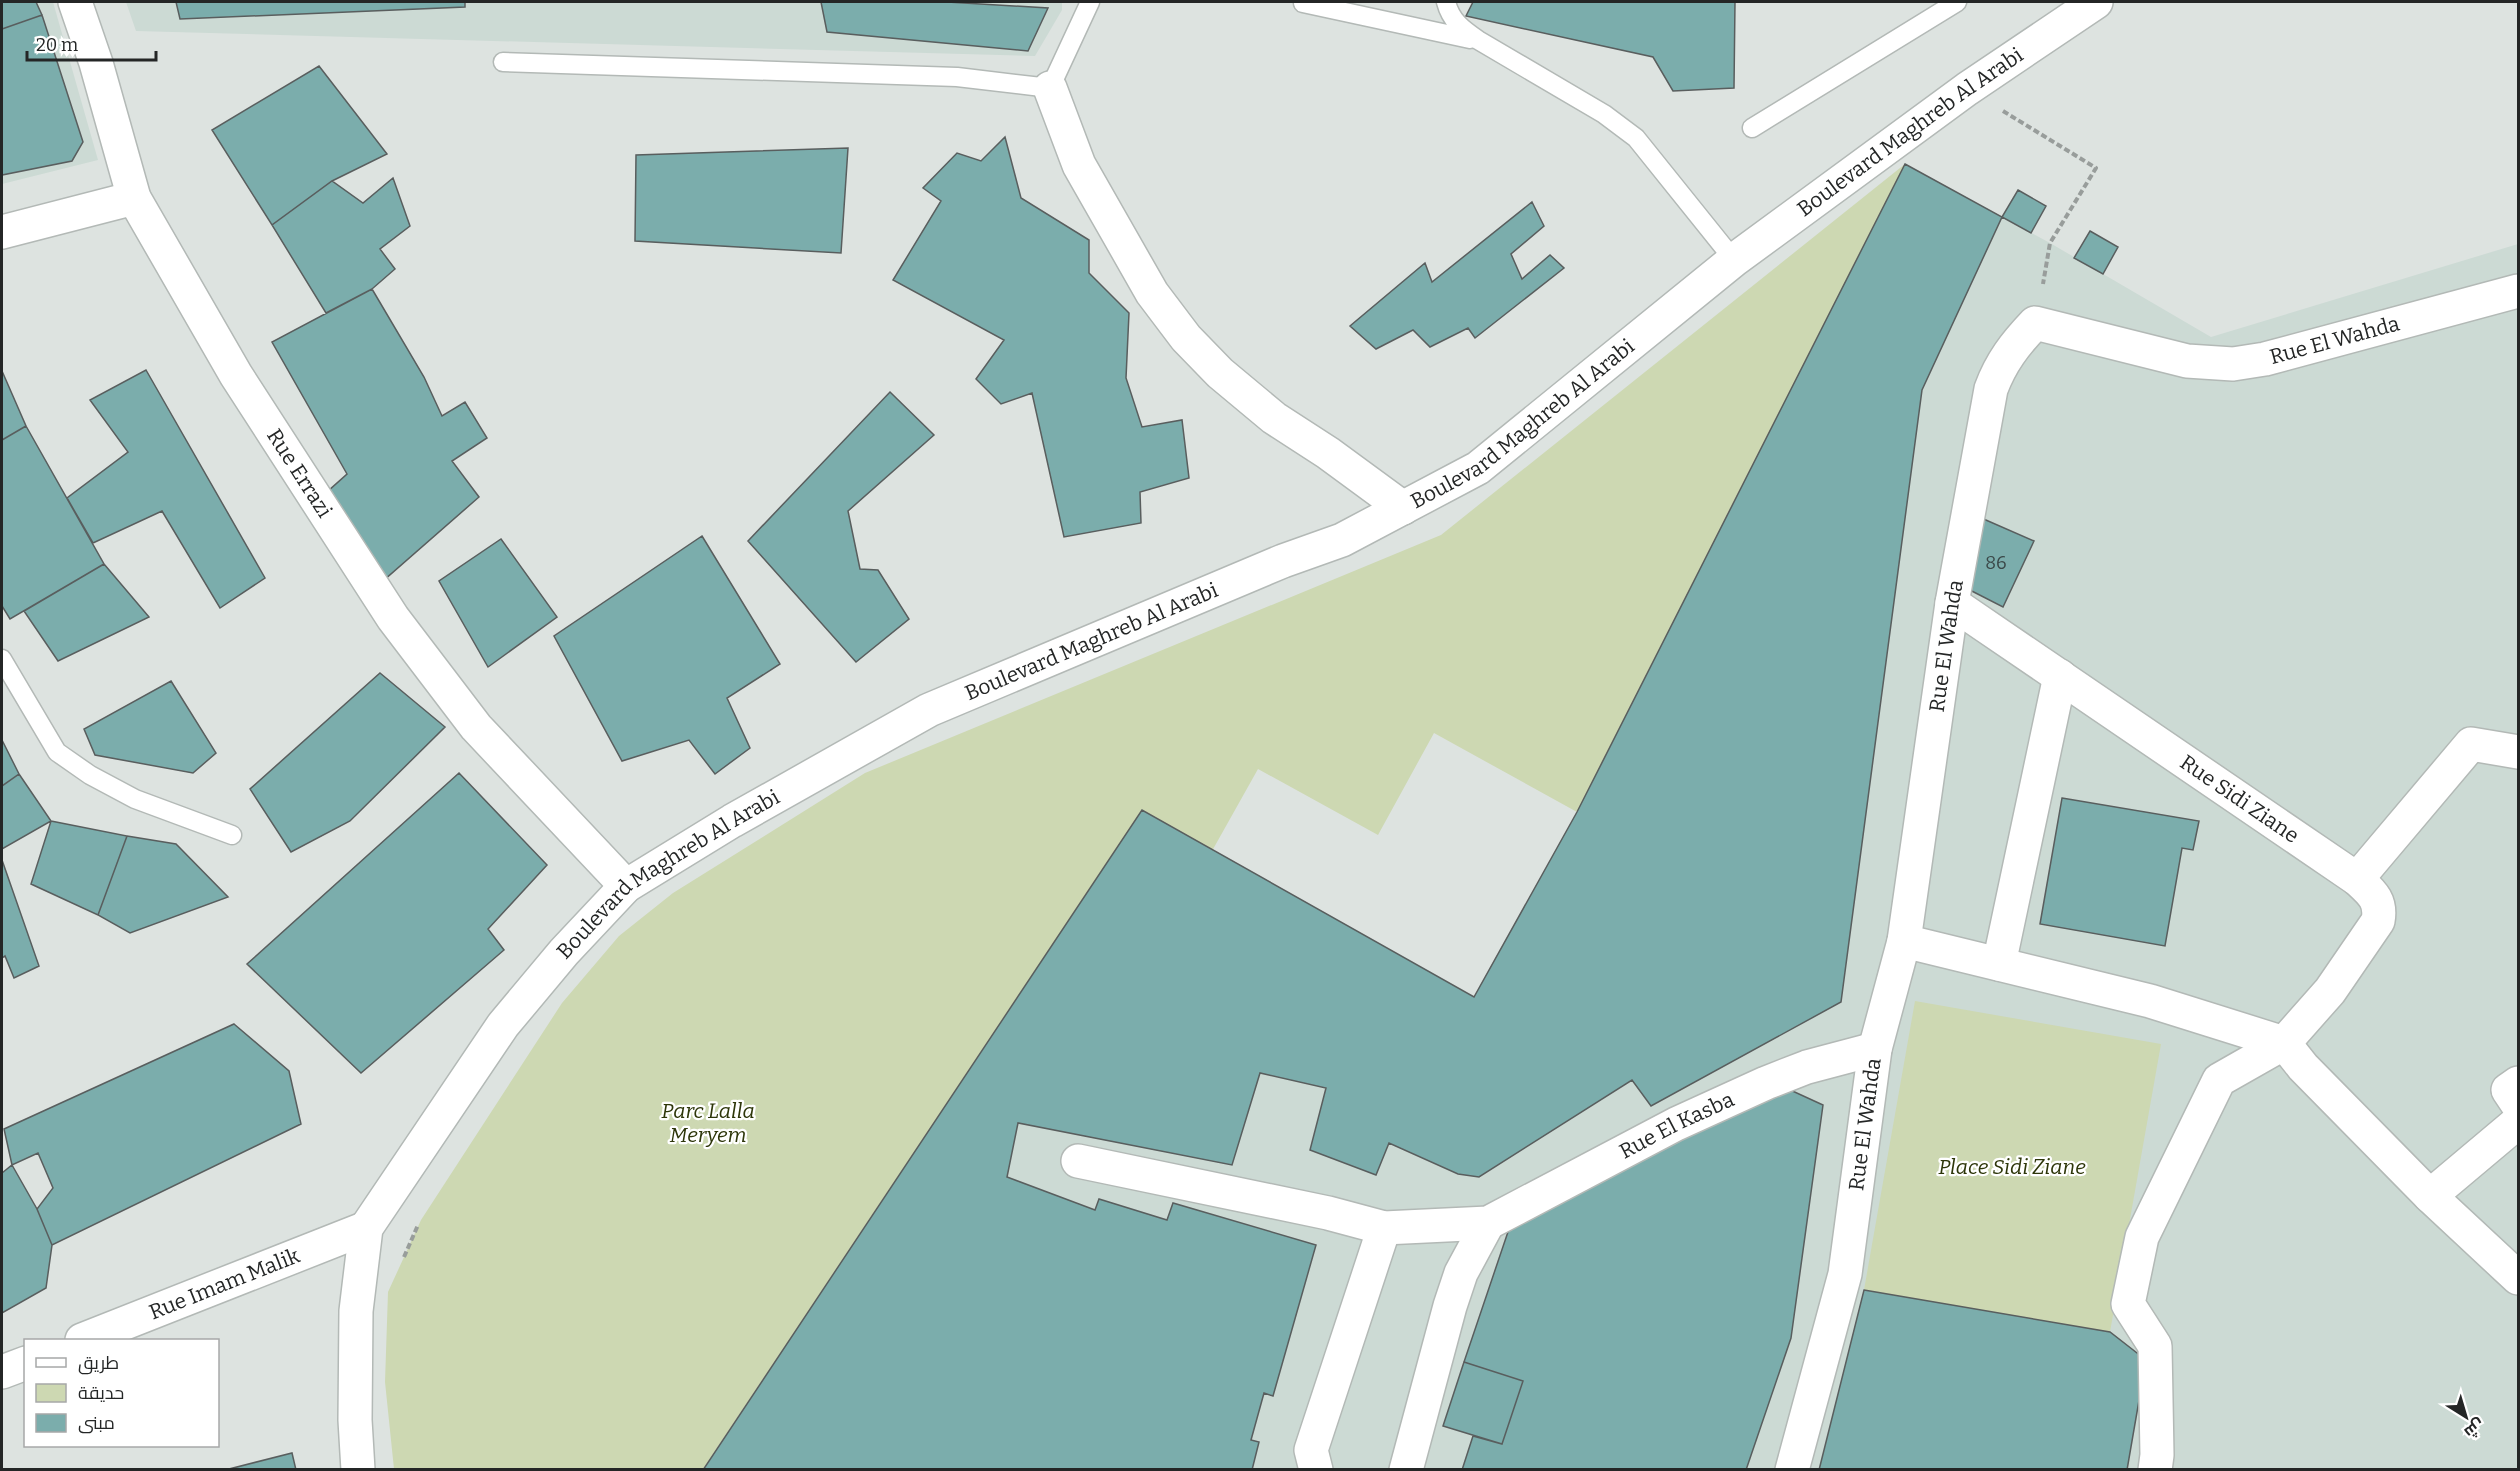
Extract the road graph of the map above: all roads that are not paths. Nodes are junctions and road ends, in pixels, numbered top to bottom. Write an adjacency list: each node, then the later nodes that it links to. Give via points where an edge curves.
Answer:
1 (75, 2): 11 (street, Rue Errazi)
2 (1090, 2): 9 (lane)
3 (1446, 2): 7 (lane, via 1459,27)
4 (1957, 2): 10 (lane)
5 (2096, 2): 13 (street, Boulevard Maghreb Al Arabi, via 1967,89)
6 (1303, 3): 7 (lane)
7 (1478, 40): 13 (lane, via 1604,114 1636,138)
8 (503, 62): 9 (lane, via 957,77)
9 (1050, 88): 15 (street, via 1079,165 1152,293 1186,338 1220,373 1274,418)
10 (1752, 128)
11 (134, 198): 12 (street); 22 (street, Rue Errazi, via 236,375 393,618 476,727)
12 (2, 232)
13 (1734, 260): 15 (street, Boulevard Maghreb Al Arabi, via 1478,468)
14 (2518, 291): 16 (street, Rue El Wahda, via 2265,359 2233,364 2187,361 2035,323 2008,352 1991,389)
15 (1403, 508): 22 (street, Boulevard Maghreb Al Arabi, via 1342,540 1272,565 929,710)
16 (1952, 603): 18 (street, Rue Sidi Ziane); 23 (street, Rue El Wahda)
17 (2, 659): 20 (lane, via 57,752 135,799)
18 (2060, 676): 21 (street, Rue Sidi Ziane); 24 (street)
19 (2518, 752): 21 (street, via 2471,744)
20 (232, 836)
21 (2357, 879): 25 (street, Rue Sidi Ziane, via 2375,896 2380,908 2378,921 2330,991)
22 (626, 886): 33 (street, Boulevard Maghreb Al Arabi, via 503,1025)
23 (1904, 941): 24 (street); 26 (street, Rue El Wahda)
24 (1999, 964): 25 (street, via 2150,1001)
25 (2284, 1042): 31 (street, via 2303,1067); 39 (street, Rue Sidi Ziane, via 2219,1080 2142,1237 2128,1304 2155,1346)
26 (1875, 1049): 32 (street, Rue El Kasba, via 1807,1067 1766,1083 1676,1124); 43 (street, Rue El Wahda, via 1845,1274)
27 (2518, 1083): 28 (street, via 2508,1090)
28 (2518, 1105)
29 (2518, 1122): 31 (street)
30 (1078, 1161): 34 (street)
31 (2430, 1196): 35 (street)
32 (1488, 1223): 34 (street); 42 (street, via 1461,1273 1450,1306)
33 (366, 1228): 36 (street, Rue Imam Malik); 40 (street, Boulevard Maghreb Al Arabi, via 356,1311)
34 (1384, 1228): 41 (street, via 1311,1450)
35 (2518, 1278)
36 (87, 1339)
37 (24, 1364): 38 (street)
38 (2, 1372)
39 (2156, 1462)
40 (358, 1470)
41 (1316, 1470)
42 (1406, 1470)
43 (1792, 1470)

